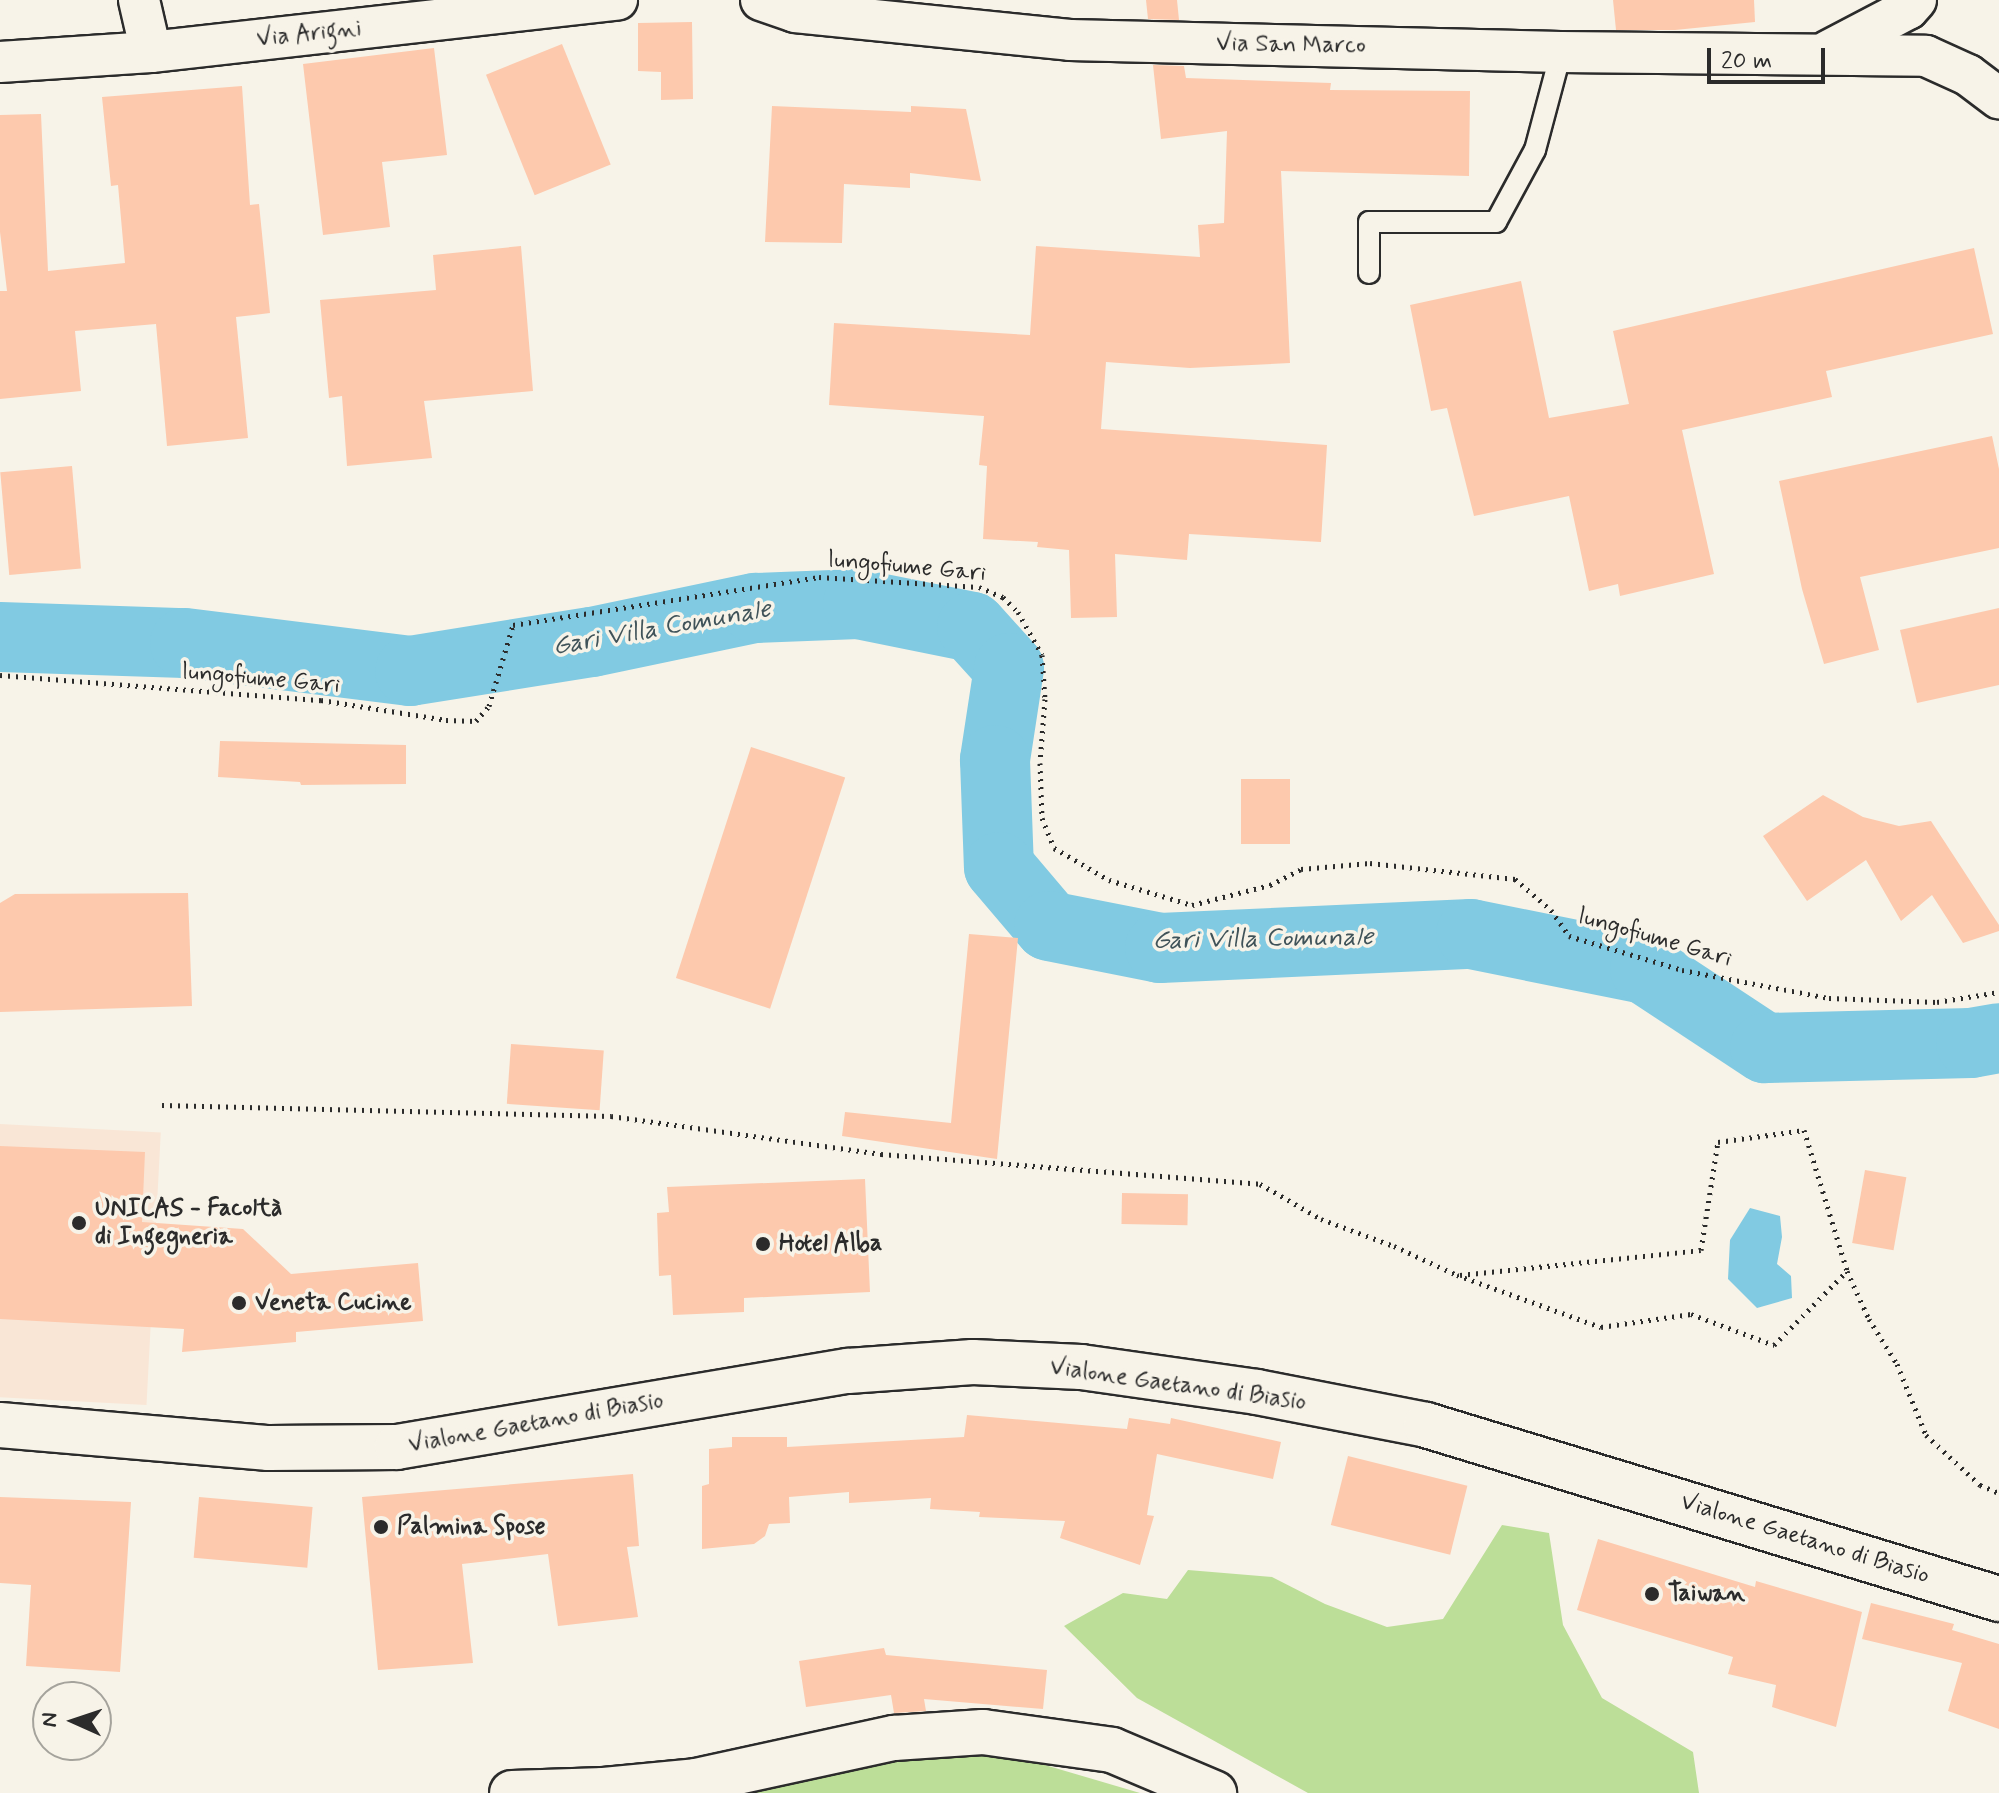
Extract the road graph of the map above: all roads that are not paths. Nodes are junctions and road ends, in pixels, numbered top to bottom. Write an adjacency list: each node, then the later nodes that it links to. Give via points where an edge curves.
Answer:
1 (139, 0): 6 (street)
2 (617, 0): 5 (street, Via Arigni)
3 (761, 0): 7 (street, Via San Marco, via 795,12 1070,40)
4 (1916, 0): 8 (street, Via San Marco)
5 (526, 5): 6 (street, Via Arigni)
6 (151, 52): 9 (street, Via Arigni)
7 (1561, 52): 8 (street, Via San Marco); 11 (lane, via 1535,150 1496,222 1369,222)
8 (1825, 53): 10 (street, Via San Marco, via 1926,56 1968,75)
9 (0, 62)
10 (1999, 98)
11 (1369, 273)
12 (0, 1425): 13 (street, Vialone Gaetano di Biasio, via 269,1448 397,1447 848,1371 973,1362 1081,1367 1257,1392 1426,1425)
13 (1999, 1599)
14 (512, 1793): 15 (street, via 696,1781 894,1738 983,1732 1112,1750)
15 (1214, 1793)

